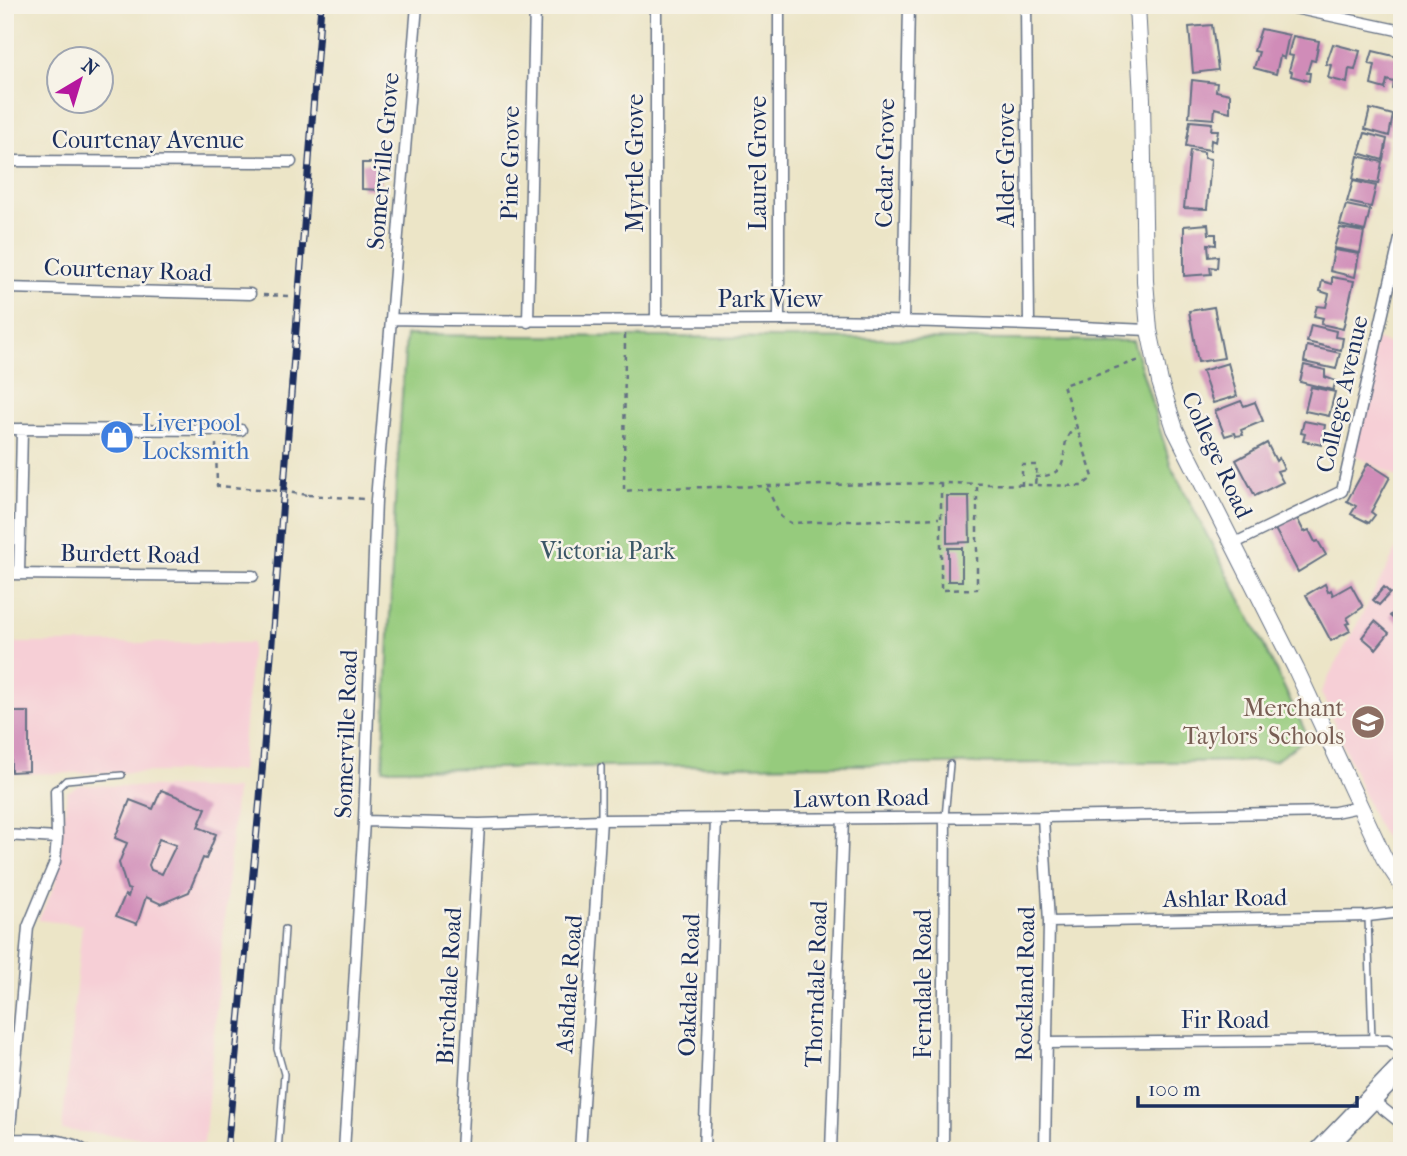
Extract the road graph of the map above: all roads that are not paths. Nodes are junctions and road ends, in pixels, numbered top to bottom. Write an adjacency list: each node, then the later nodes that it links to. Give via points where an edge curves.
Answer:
1 (417, 5): 15 (street, Somerville Grove)
2 (535, 5): 18 (street, Pine Grove)
3 (656, 5): 16 (street, Myrtle Grove)
4 (779, 5): 17 (street, Laurel Grove)
5 (909, 5): 19 (street, Cedar Grove)
6 (1026, 5): 20 (street, Alder Grove)
7 (1137, 5): 21 (street, College Road)
8 (1280, 5): 9 (street)
9 (1402, 31)
10 (5, 161): 11 (street, Courtenay Avenue)
11 (291, 162)
12 (1402, 230): 25 (street, College Avenue, via 1342,491)
13 (5, 288): 14 (street, Courtenay Road)
14 (250, 294)
15 (391, 319): 18 (street, Park View); 38 (street, Somerville Road, via 376,500)
16 (656, 320): 17 (street, Park View); 18 (street, Park View)
17 (779, 320): 19 (street, Park View)
18 (528, 322)
19 (903, 322): 20 (street, Park View)
20 (1028, 324): 21 (street, Park View)
21 (1149, 330): 25 (street, College Road, via 1175,429)
22 (5, 429): 23 (street)
23 (22, 429): 24 (street); 27 (street)
24 (241, 430)
25 (1233, 544): 33 (street, College Road)
26 (5, 574): 27 (street, Burdett Road)
27 (19, 574): 28 (street, Burdett Road)
28 (253, 576)
29 (950, 764): 35 (lane)
30 (601, 766): 36 (lane)
31 (122, 775): 32 (lane, via 66,780)
32 (56, 791): 42 (street)
33 (1359, 807): 34 (street, Lawton Road, via 1335,812); 43 (street, College Road)
34 (1043, 817): 35 (street, Lawton Road); 46 (street, Rockland Road)
35 (945, 818): 37 (street, Lawton Road); 63 (street, Ferndale Road)
36 (601, 820): 39 (street, Lawton Road); 40 (street, Lawton Road); 60 (street, Ashdale Road)
37 (843, 820): 39 (street, Lawton Road); 62 (street, Thorndale Road)
38 (364, 821): 40 (street, Lawton Road); 58 (street, Somerville Road)
39 (716, 821): 61 (street, Oakdale Road)
40 (479, 824): 59 (street, Birchdale Road)
41 (5, 835): 42 (street)
42 (57, 838): 54 (street, via 55,862 29,927)
43 (1402, 885)
44 (1402, 912): 45 (street, Ashlar Road)
45 (1368, 916): 46 (street, Ashlar Road); 48 (lane)
46 (1049, 922): 49 (street, Rockland Road)
47 (285, 929): 57 (lane, via 277,1049 284,1074)
48 (1371, 1040): 49 (street, Fir Road); 50 (street, Fir Road, via 1389,1040)
49 (1046, 1043): 64 (street, Rockland Road)
50 (1402, 1050)
51 (1402, 1067): 52 (highway)
52 (1371, 1099): 53 (street); 65 (highway)
53 (1402, 1124)
54 (9, 1139): 55 (street); 56 (street, via 57,1141)
55 (8, 1151)
56 (85, 1151)
57 (278, 1151)
58 (344, 1151)
59 (461, 1151)
60 (580, 1151)
61 (704, 1151)
62 (831, 1151)
63 (943, 1151)
64 (1045, 1151)
65 (1321, 1151)

